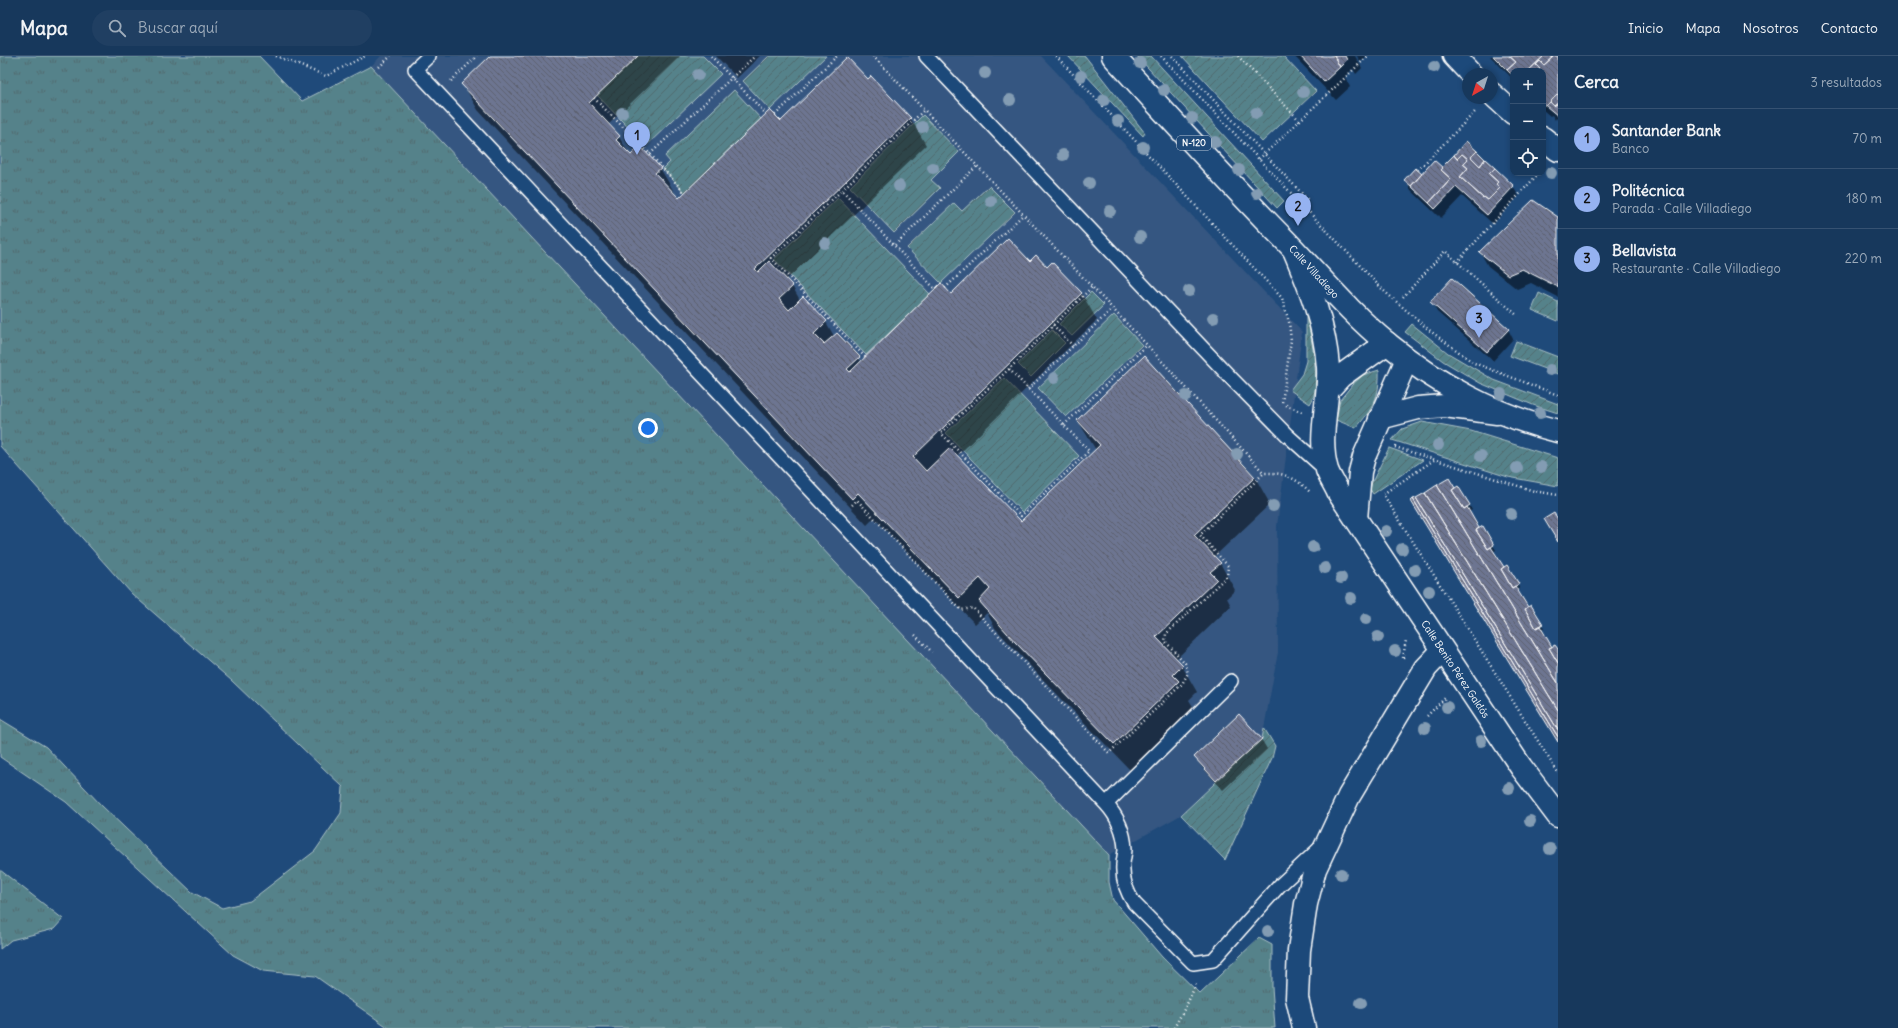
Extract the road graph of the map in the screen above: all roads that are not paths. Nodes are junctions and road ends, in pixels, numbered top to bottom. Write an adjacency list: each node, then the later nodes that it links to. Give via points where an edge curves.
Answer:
1 (429, 56): 22 (lane, via 415,69)
2 (926, 56): 17 (lane, via 1286,435)
3 (1113, 56): 10 (main road, Calle Villadiego / N-120)
4 (1454, 56): 5 (main road)
5 (1465, 68)
6 (1498, 99): 7 (main road)
7 (1510, 110)
8 (1546, 140): 9 (main road)
9 (1558, 150)
10 (1294, 249): 11 (main road, Calle Villadiego); 13 (main road, Calle Benito Pérez Galdós, via 1317,308 1325,343)
11 (1387, 343): 12 (main road, Calle Villadiego); 13 (main road, via 1341,376)
12 (1407, 359): 14 (main road, Calle Villadiego, via 1443,383); 15 (main road)
13 (1328, 390): 17 (main road, Calle Benito Pérez Galdós, via 1323,438)
14 (1504, 414): 15 (main road, via 1445,406 1418,408); 16 (main road, Calle Villadiego)
15 (1380, 418): 18 (main road)
16 (1558, 432)
17 (1328, 471): 18 (main road, via 1344,478); 19 (main road, Calle Benito Pérez Galdós)
18 (1360, 472): 19 (main road)
19 (1356, 519): 20 (main road, Calle Benito Pérez Galdós)
20 (1442, 651): 23 (main road, Calle Benito Pérez Galdós, via 1521,767); 24 (main road, via 1422,674 1349,796)
21 (1231, 681): 22 (lane)
22 (1106, 804): 24 (lane, via 1116,815 1123,833 1123,878 1127,893 1193,963 1213,960 1279,886)
23 (1558, 816)
24 (1327, 841): 25 (main road, via 1314,869 1299,950 1297,998)
25 (1304, 1028)

